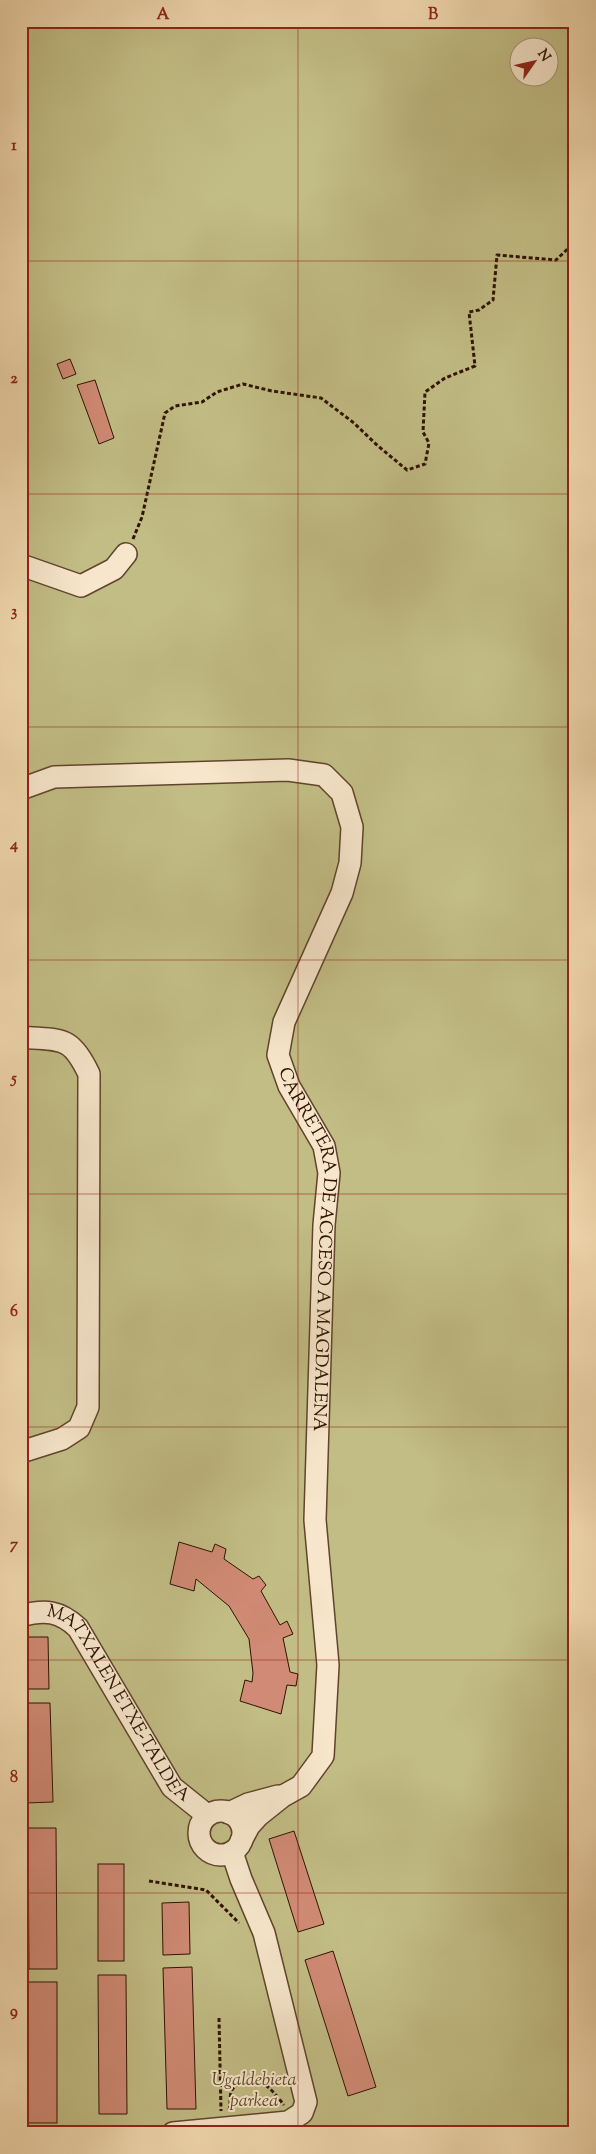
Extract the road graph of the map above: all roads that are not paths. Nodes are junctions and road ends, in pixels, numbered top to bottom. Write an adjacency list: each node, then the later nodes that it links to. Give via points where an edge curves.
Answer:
1 (126, 554): 2 (street, via 114,569 81,586)
2 (21, 565)
3 (21, 789): 7 (street, CARRETERA DE ACCESO A MAGDALENA, via 54,776 288,770 324,775 342,793 352,827 350,863 342,893 284,1022 278,1056 289,1086 324,1146 329,1173 324,1225 315,1520 328,1664 323,1756 302,1786)
4 (21, 1036): 5 (street, via 65,1041 76,1050 90,1074 88,1408 79,1428 62,1439)
5 (21, 1452)
6 (21, 1616): 9 (street, MATXALEN ETXE-TALDEA, via 49,1612 67,1618 78,1628 172,1787)
7 (283, 1796): 8 (street, CARRETERA DE ACCESO A MAGDALENA, via 271,1796); 10 (street, CARRETERA DE ACCESO A MAGDALENA, via 258,1816)
8 (229, 1813): 9 (street, via 218,1811); 10 (street, via 242,1828)
9 (208, 1815): 10 (street, via 202,1821 198,1835 204,1848 218,1855)
10 (237, 1846): 11 (street, via 240,1879 264,1933 306,2102 302,2112 288,2122)
11 (172, 2133)

